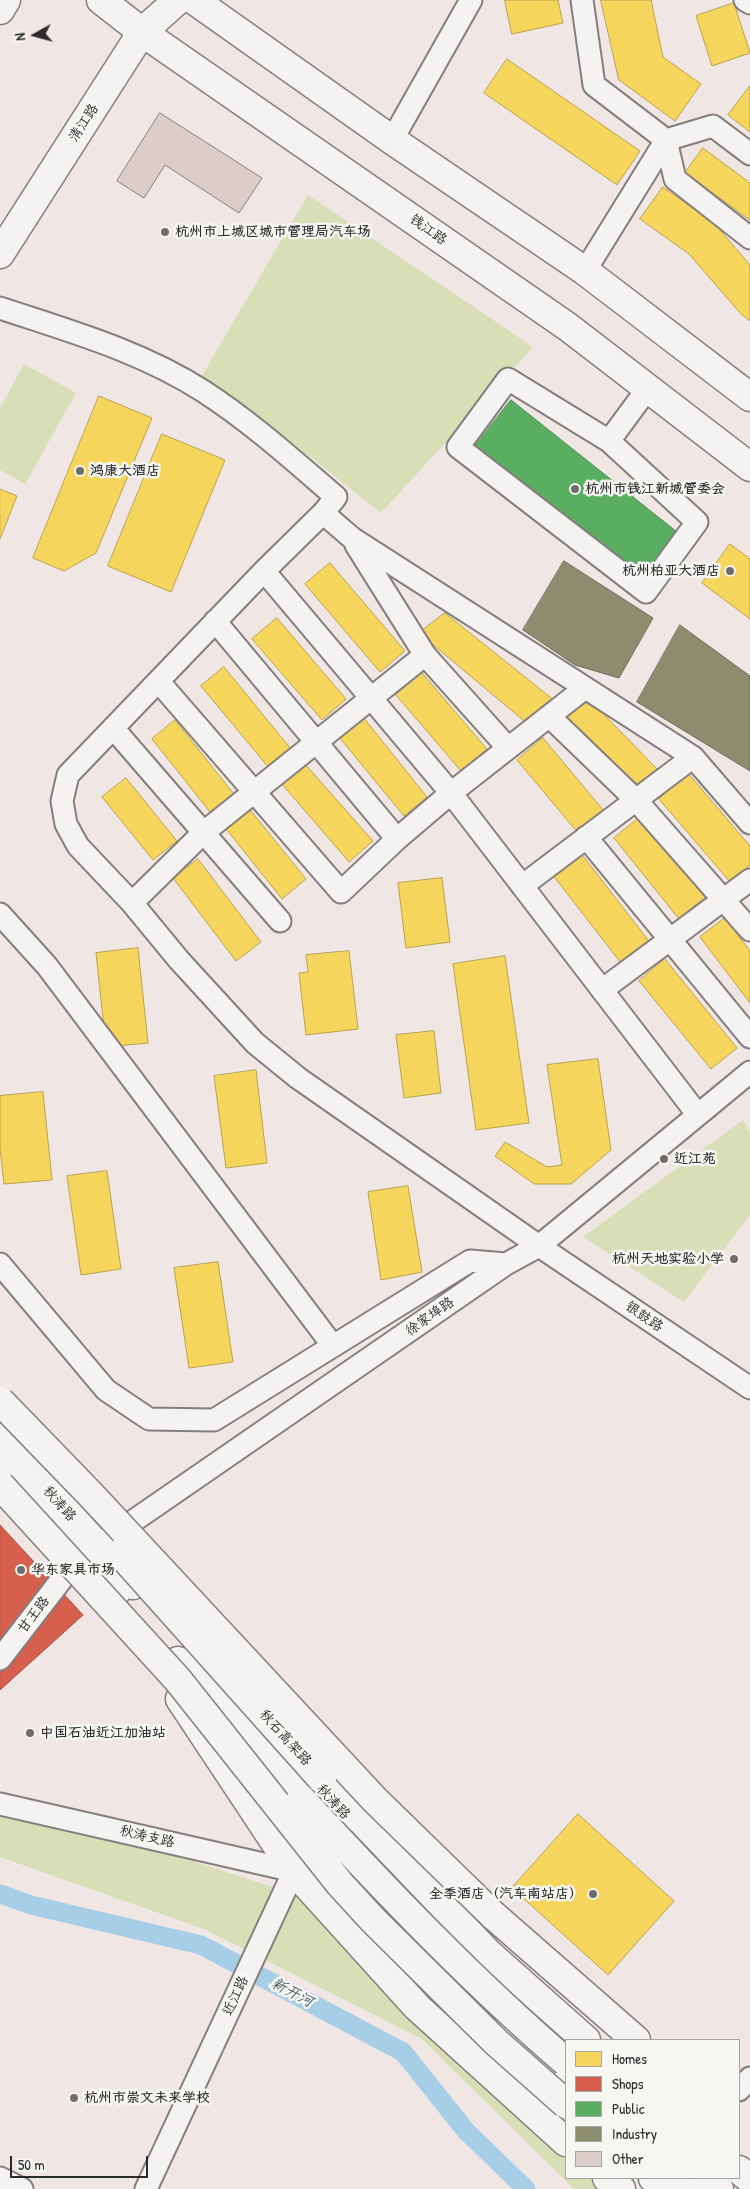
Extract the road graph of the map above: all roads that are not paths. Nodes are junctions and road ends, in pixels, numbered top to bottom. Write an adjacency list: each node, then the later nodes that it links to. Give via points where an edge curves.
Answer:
1 (6, 0): 9 (main road)
2 (101, 0): 10 (main road, 钱江路)
3 (178, 0): 10 (main road, 清江路)
4 (194, 0): 11 (main road)
5 (471, 0): 11 (street)
6 (582, 0): 12 (street, via 594,85)
7 (745, 0): 8 (street)
8 (750, 3)
9 (0, 10)
10 (142, 32): 15 (main road, 清江路); 18 (main road, 钱江路, via 560,322)
11 (392, 140): 16 (main road)
12 (666, 140): 13 (street, via 713,126); 14 (street, via 674,179); 16 (street)
13 (750, 154)
14 (750, 238)
15 (0, 254)
16 (585, 271): 19 (main road)
17 (0, 308): 22 (street, 银鼓路, via 94,340 148,362 202,390 258,430 336,496)
18 (648, 388): 20 (street); 21 (main road, 钱江路)
19 (750, 397)
20 (609, 442): 20 (street, via 697,522 646,592 458,447 508,379)
21 (750, 467)
22 (323, 513): 23 (street); 24 (street, 银鼓路)
23 (352, 538): 26 (street); 28 (street)
24 (264, 571): 25 (street, 银鼓路); 29 (street)
25 (215, 621): 27 (street, 银鼓路); 32 (street)
26 (426, 655): 29 (street); 33 (street)
27 (159, 682): 31 (street, 银鼓路); 35 (street)
28 (585, 688): 30 (street); 34 (street)
29 (372, 697): 32 (street); 36 (street)
30 (549, 716): 33 (street); 37 (street)
31 (113, 728): 39 (street); 45 (street, 银鼓路, via 68,775 62,801 66,824 78,846)
32 (316, 741): 35 (street); 41 (street)
33 (508, 748): 36 (street)
34 (693, 757): 37 (street); 38 (street)
35 (254, 791): 39 (street); 41 (street, via 341,892)
36 (451, 793): 41 (street); 43 (street)
37 (636, 800): 40 (street); 44 (street)
38 (750, 823)
39 (204, 834): 45 (street); 47 (street)
40 (586, 837): 43 (street); 49 (street)
41 (397, 839)
42 (750, 880): 44 (street)
43 (522, 886): 50 (street)
44 (725, 899): 48 (street); 49 (street)
45 (132, 903): 54 (street, 银鼓路, via 255,1043 298,1078)
46 (0, 914): 57 (street, via 47,966)
47 (280, 921)
48 (750, 930)
49 (671, 939): 50 (street); 51 (street)
50 (602, 990): 53 (street)
51 (750, 1037)
52 (750, 1072): 53 (street, 徐家埠路)
53 (698, 1114): 54 (street, 徐家埠路)
54 (539, 1246): 56 (street, 徐家埠路); 58 (street, 银鼓路)
55 (0, 1264): 57 (street, via 106,1390 149,1419 214,1420)
56 (506, 1264): 57 (street, via 470,1261); 65 (street, 徐家埠路)
57 (333, 1346)
58 (750, 1388)
59 (0, 1401): 75 (main road, bridge, via 375,1800 493,1915)
60 (0, 1419): 74 (main road, 秋石高架路, bridge, via 388,1849 488,1953)
61 (0, 1438): 65 (main road, 秋涛路)
62 (0, 1463): 76 (main road, 秋石高架路, bridge, via 359,1862 503,2006)
63 (0, 1484): 80 (main road, bridge, via 178,1680 340,1884 496,2042)
64 (0, 1496): 66 (main road)
65 (97, 1546): 70 (main road, 秋涛路)
66 (68, 1571): 67 (street, 甘王路); 68 (main road)
67 (0, 1659)
68 (168, 1681): 71 (main road); 72 (main road)
69 (0, 1804): 72 (street, 秋涛支路)
70 (348, 1818): 71 (street, 近江路); 73 (main road, 秋涛路, via 406,1879)
71 (320, 1846): 72 (street, 近江路); 78 (main road, via 459,1989)
72 (294, 1871): 81 (main road, via 417,2007); 93 (street, 近江路)
73 (579, 2039)
74 (585, 2039)
75 (635, 2039)
76 (565, 2061)
77 (750, 2078): 79 (street)
78 (565, 2083)
79 (740, 2089)
80 (565, 2103)
81 (565, 2141)
82 (740, 2160): 83 (main road)
83 (750, 2168)
84 (740, 2171): 91 (main road)
85 (0, 2178): 92 (street)
86 (609, 2179): 94 (main road)
87 (651, 2179): 95 (street)
88 (653, 2179): 96 (main road)
89 (678, 2179): 97 (main road)
90 (706, 2179): 98 (main road)
91 (750, 2179)
92 (22, 2189)
93 (146, 2189)
94 (621, 2189)
95 (641, 2189)
96 (666, 2189)
97 (691, 2189)
98 (719, 2189)

